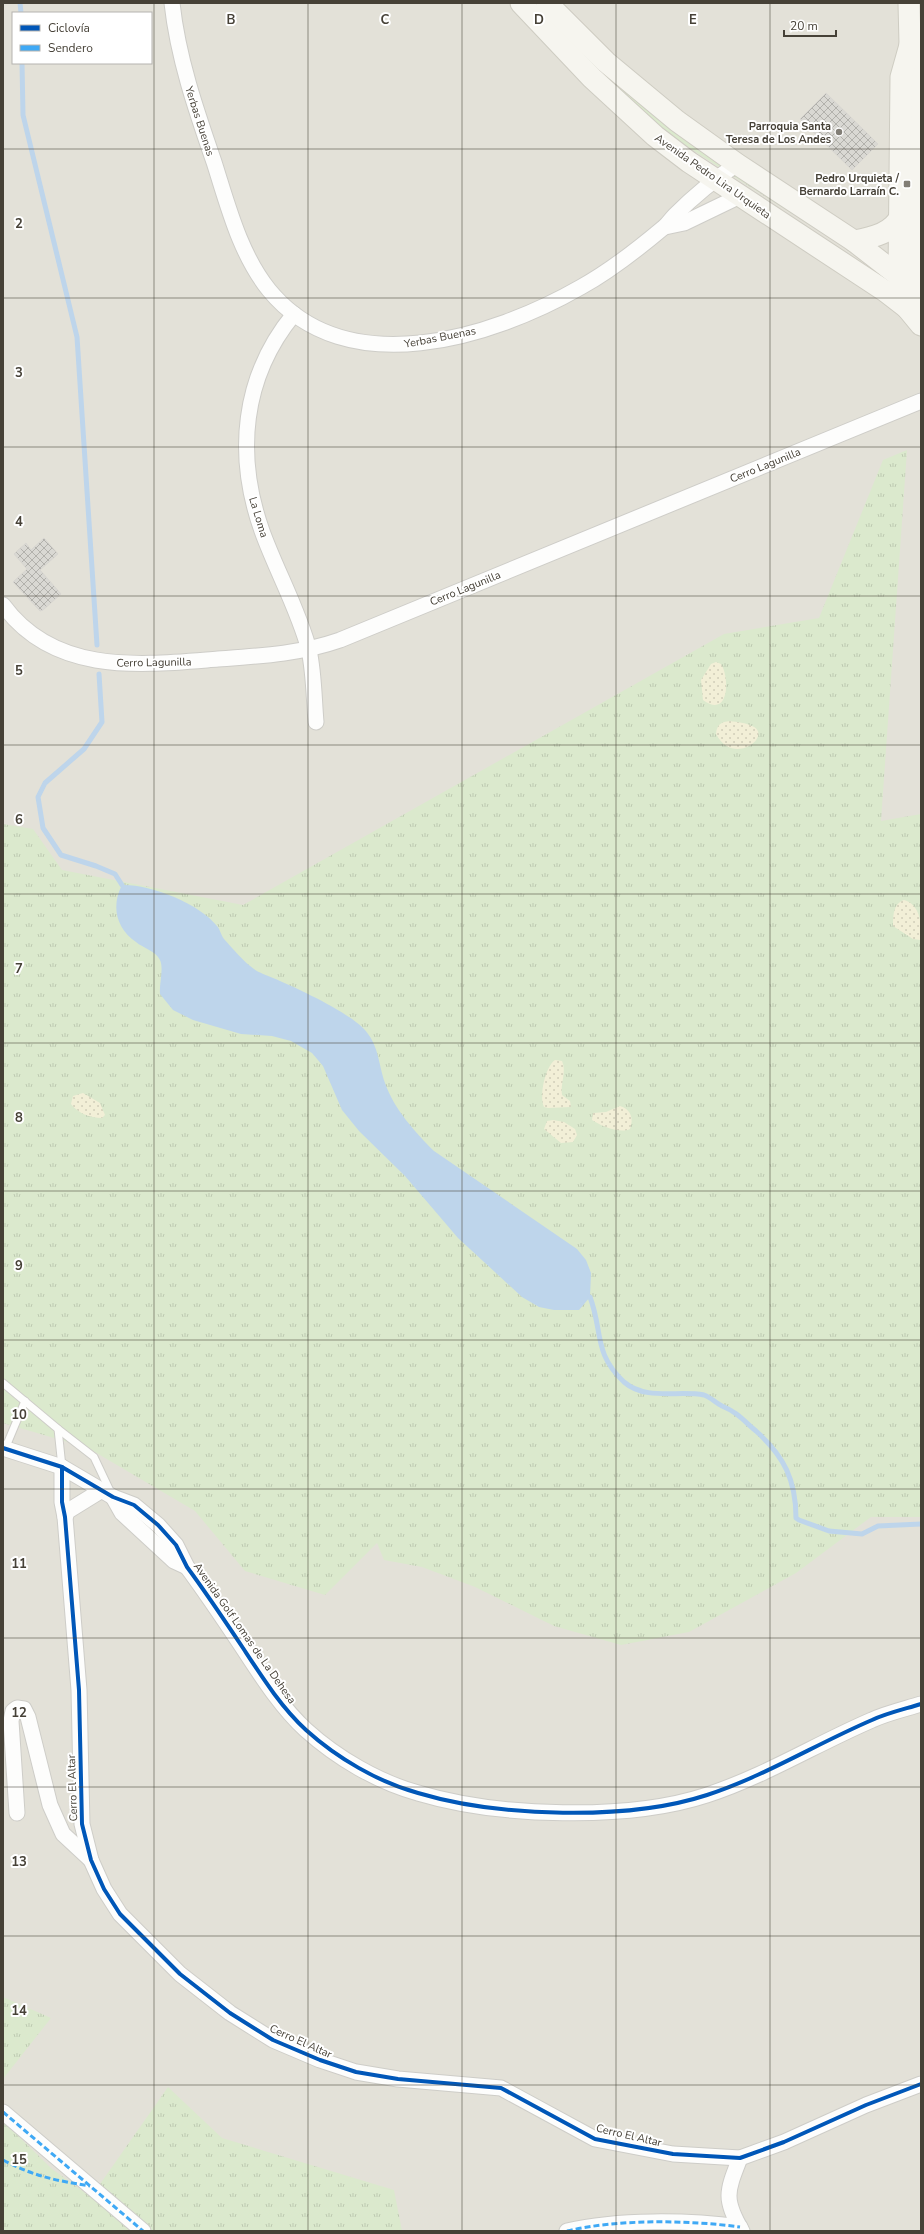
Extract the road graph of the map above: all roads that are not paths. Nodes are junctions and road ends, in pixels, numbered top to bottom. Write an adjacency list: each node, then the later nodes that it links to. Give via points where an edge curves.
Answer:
1 (172, 3): 14 (street, Yerbas Buenas, via 192,98 240,237 261,279)
2 (521, 3): 7 (main road, Avenida Pedro Lira Urquieta, via 622,108 655,136)
3 (547, 3): 6 (main road, via 606,62 646,96)
4 (910, 3): 5 (main road, via 910,44 902,77)
5 (914, 109): 9 (main road); 13 (main road)
6 (736, 164): 7 (street, Yerbas Buenas); 11 (main road)
7 (715, 179): 8 (main road, Avenida Pedro Lira Urquieta); 10 (street, Yerbas Buenas)
8 (740, 196): 10 (street, Yerbas Buenas, via 684,222); 13 (main road, Avenida Pedro Lira Urquieta, via 885,291)
9 (901, 214): 11 (main road, via 899,221 875,237); 12 (main road)
10 (665, 227): 14 (street, Yerbas Buenas, via 601,275 567,295 507,321 456,336 407,345 360,343 328,333)
11 (854, 241): 12 (main road)
12 (899, 276): 13 (main road)
13 (916, 305): 15 (main road)
14 (294, 314): 18 (street, La Loma, via 273,343 258,375 249,409 247,464 257,516)
15 (921, 325)
16 (921, 401): 18 (street, Cerro Lagunilla, via 340,640)
17 (3, 605): 18 (street, Cerro Lagunilla, via 28,630 46,642 72,654 105,662 164,663 275,655)
18 (308, 650): 19 (street, La Loma)
19 (316, 722)
20 (3, 1383): 21 (lane)
21 (25, 1401): 22 (lane); 23 (lane)
22 (58, 1429): 24 (lane); 25 (lane, via 94,1457)
23 (4, 1448): 24 (street, Avenida Golf Lomas de La Dehesa)
24 (62, 1467): 25 (street, Avenida Golf Lomas de La Dehesa); 26 (street, Cerro El Altar, via 62,1502)
25 (108, 1493): 26 (street, via 68,1511); 27 (street, Avenida Golf Lomas de La Dehesa, via 134,1505 158,1525 176,1545 187,1567 285,1708 307,1730 340,1756 387,1782 417,1793 463,1804 563,1812 655,1808 706,1795 754,1777 874,1718)
26 (65, 1517): 29 (street, Cerro El Altar, via 77,1660 82,1824)
27 (921, 1704)
28 (18, 1813): 29 (street, via 11,1721 13,1711 18,1708 24,1709 28,1717 50,1805 62,1834)
29 (91, 1860): 32 (street, Cerro El Altar, via 104,1889 120,1914 143,1938 180,1974 224,2008 273,2040 356,2072 398,2079 501,2088 595,2139 673,2154)
30 (921, 2084): 32 (street, Cerro El Altar)
31 (3, 2112): 34 (street)
32 (740, 2158): 33 (street, via 729,2186 729,2207)
33 (741, 2229): 35 (street, via 702,2222 592,2225)
34 (143, 2231)
35 (567, 2231)

